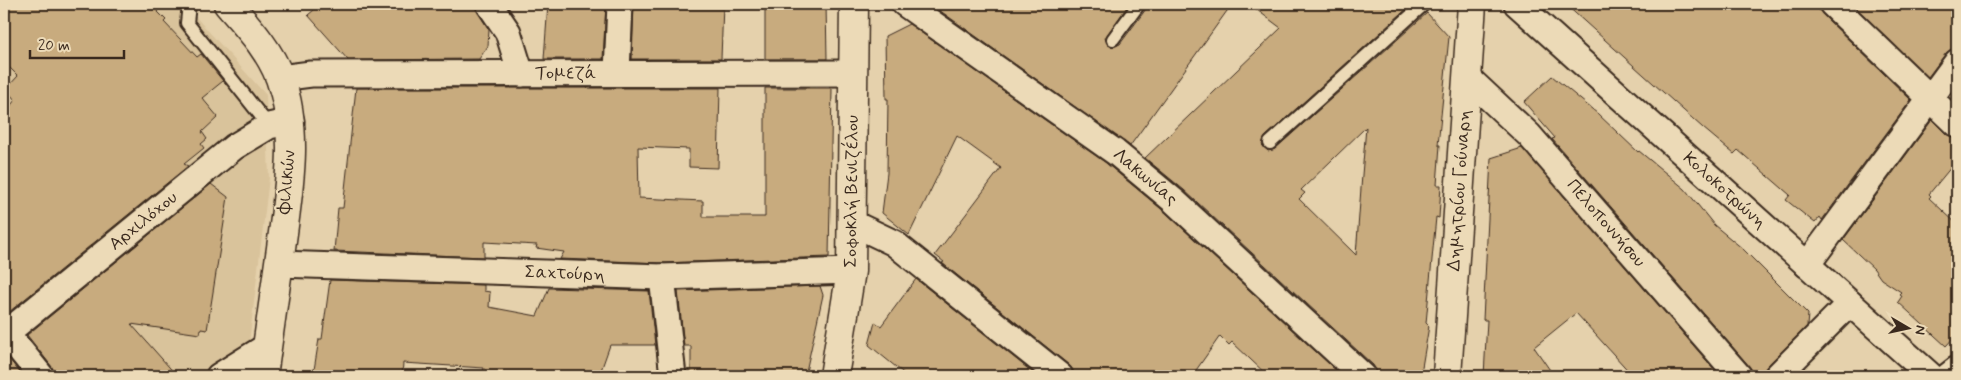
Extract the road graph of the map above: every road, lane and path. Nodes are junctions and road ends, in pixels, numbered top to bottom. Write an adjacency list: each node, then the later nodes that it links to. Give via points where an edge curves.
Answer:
1 (189, 4): 20 (lane, via 186,23)
2 (228, 4): 18 (street, Φιλικών, via 257,36)
3 (489, 4): 16 (street, via 508,32)
4 (620, 4): 14 (street)
5 (854, 4): 15 (street, Σοφοκλή Βενιζέλου)
6 (906, 4): 38 (street, Λακωνίας, via 1115,152 1174,201)
7 (1139, 4): 12 (lane)
8 (1424, 4): 22 (lane)
9 (1472, 4): 17 (street, Δημητρίου Γούναρη)
10 (1517, 4): 25 (street, Κολοκοτρώνη)
11 (1832, 4): 19 (street)
12 (1113, 39)
13 (1957, 62): 19 (street)
14 (617, 72): 15 (street, Τομεζά); 16 (street, Τομεζά)
15 (853, 73): 23 (street, Σοφοκλή Βενιζέλου)
16 (521, 74): 18 (street, Τομεζά, via 311,74)
17 (1467, 77): 39 (street, Δημητρίου Γούναρη); 40 (street, Πελοποννήσου, via 1529,136)
18 (280, 78): 20 (street, Φιλικών)
19 (1931, 98): 21 (street); 25 (street)
20 (280, 123): 24 (street, Φιλικών, via 291,158); 29 (street, Αρχιλόχου, via 234,147)
21 (1957, 124)
22 (1270, 143)
23 (852, 223): 26 (street, Σοφοκλή Βενιζέλου); 37 (street, via 894,243)
24 (279, 264): 27 (street, Σαχτούρη); 30 (street, Φιλικών)
25 (1807, 264): 28 (street, Κολοκοτρώνη)
26 (851, 271): 27 (street, Σαχτούρη); 36 (street, Σοφοκλή Βενιζέλου)
27 (662, 277): 35 (street)
28 (1850, 303): 41 (street); 42 (street, Κολοκοτρώνη)
29 (5, 333): 32 (street)
30 (267, 346): 33 (street); 34 (street, Φιλικών)
31 (1957, 369): 43 (street)
32 (41, 376)
33 (219, 376)
34 (263, 376)
35 (673, 376)
36 (834, 376)
37 (1060, 376)
38 (1363, 376)
39 (1447, 376)
40 (1739, 376)
41 (1777, 376)
42 (1931, 376)
43 (1948, 376)

